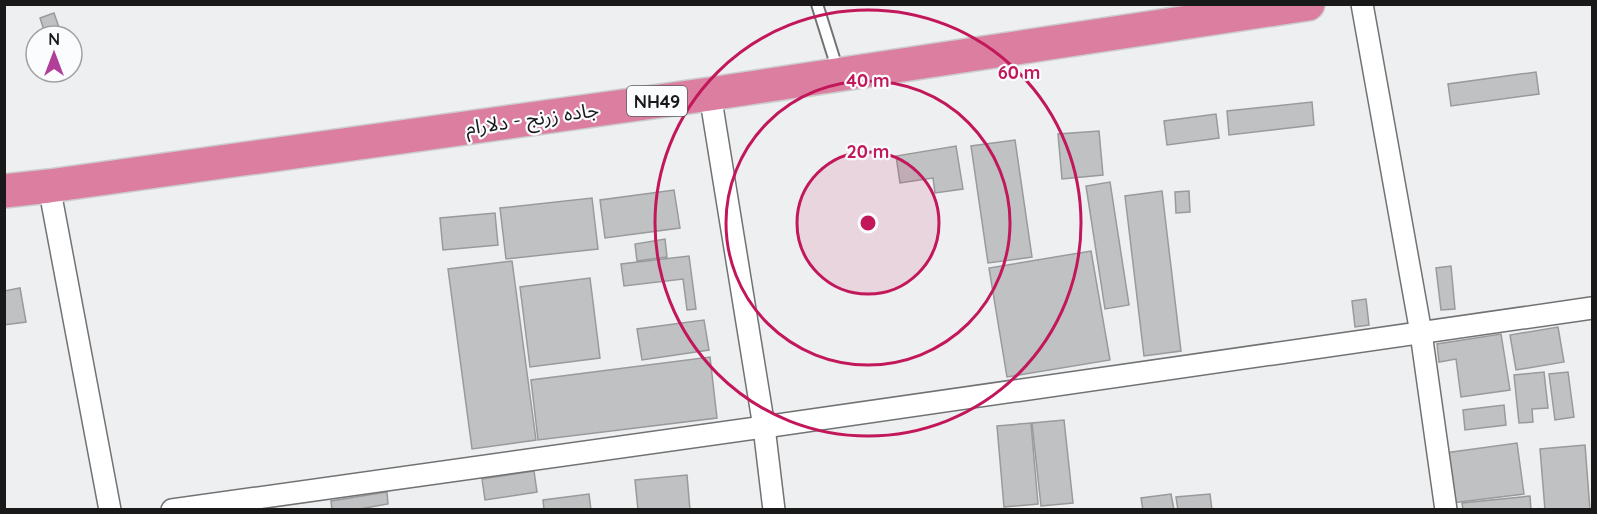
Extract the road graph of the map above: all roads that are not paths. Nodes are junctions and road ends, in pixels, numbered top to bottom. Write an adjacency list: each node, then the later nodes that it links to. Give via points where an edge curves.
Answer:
1 (817, 4): 5 (lane)
2 (1308, 4): 4 (highway, جاده زرنج - دلارام / NH49)
3 (1362, 4): 10 (street)
4 (1169, 15): 5 (highway, جاده زرنج - دلارام / NH49)
5 (839, 74): 6 (highway, جاده زرنج - دلارام / NH49)
6 (710, 94): 7 (highway, جاده زرنج - دلارام / NH49); 11 (street)
7 (49, 186): 8 (highway, جاده زرنج - دلارام / NH49); 12 (street)
8 (4, 191)
9 (1593, 308): 10 (street)
10 (1421, 333): 11 (street); 15 (street)
11 (764, 427): 13 (street); 14 (street)
12 (110, 510)
13 (172, 510)
14 (774, 510)
15 (1446, 510)

